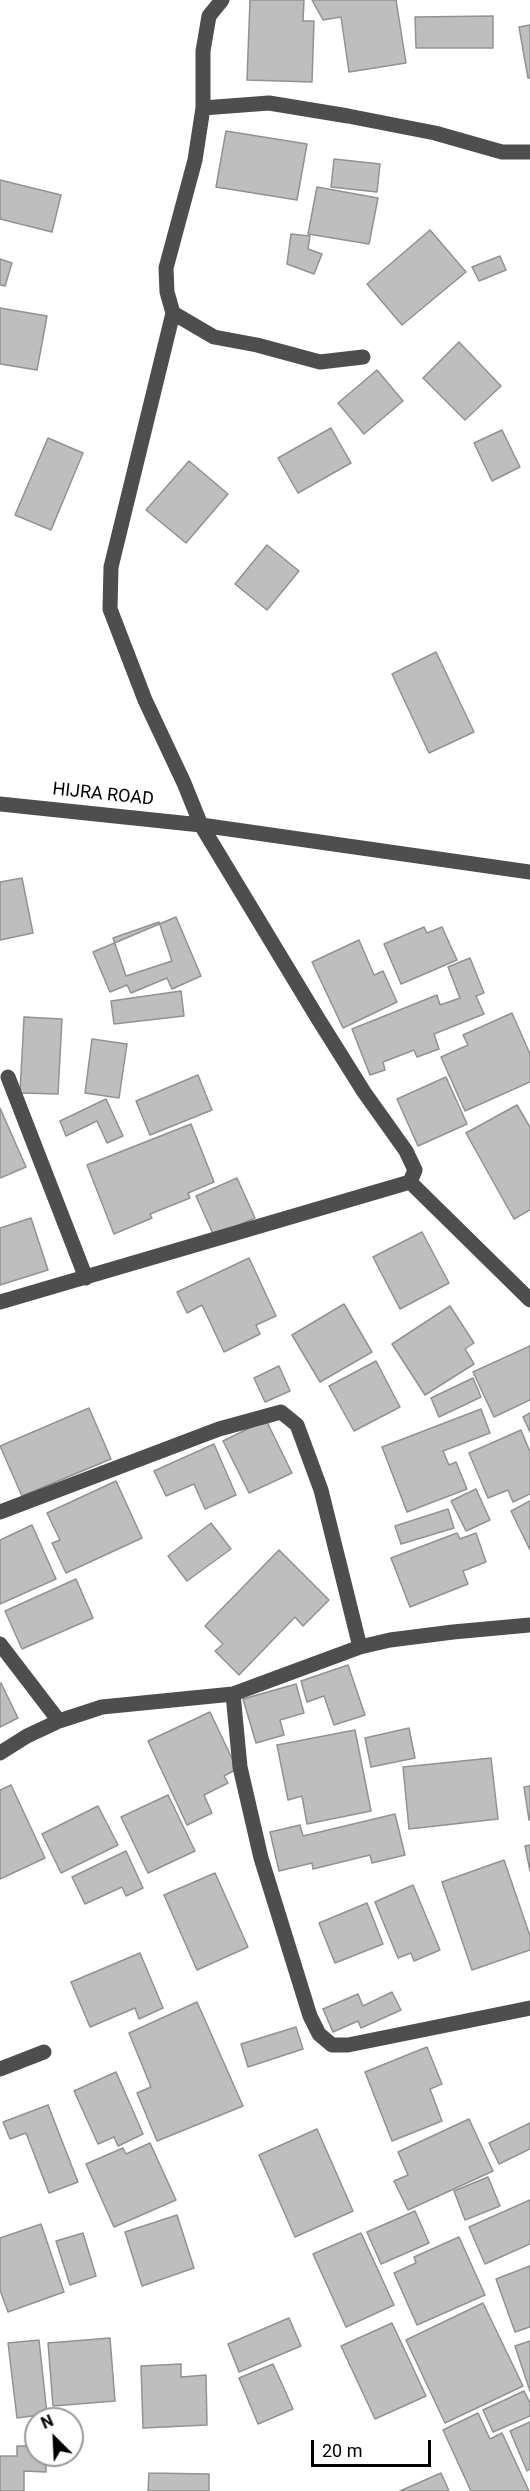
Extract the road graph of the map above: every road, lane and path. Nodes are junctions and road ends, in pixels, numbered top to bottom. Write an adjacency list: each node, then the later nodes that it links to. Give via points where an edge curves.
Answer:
1 (222, 0): 2 (street, via 209,16 202,51)
2 (204, 108): 3 (street, via 269,103 435,133 502,152); 4 (street, via 195,160 166,268)
3 (530, 152)
4 (173, 313): 5 (street, via 214,337 320,362); 7 (street, via 111,567 110,609 145,700)
5 (363, 357)
6 (0, 804): 7 (street, HIJRA ROAD)
7 (201, 825): 8 (street, HIJRA ROAD); 10 (street, via 364,1092 406,1151 415,1170)
8 (530, 872)
9 (8, 1077): 11 (street)
10 (410, 1182): 11 (street); 12 (street)
11 (86, 1278): 13 (street)
12 (530, 1300)
13 (0, 1302)
14 (0, 1512): 17 (street, via 219,1429 282,1412 297,1425 321,1490)
15 (530, 1624): 17 (street)
16 (0, 1644): 19 (street)
17 (360, 1647): 18 (street)
18 (233, 1694): 19 (street, via 102,1707); 21 (street, via 240,1767 261,1858 319,2034 333,2045 348,2045)
19 (59, 1721): 20 (street)
20 (0, 1753)
21 (530, 2008)
22 (44, 2052): 23 (street)
23 (0, 2069)

